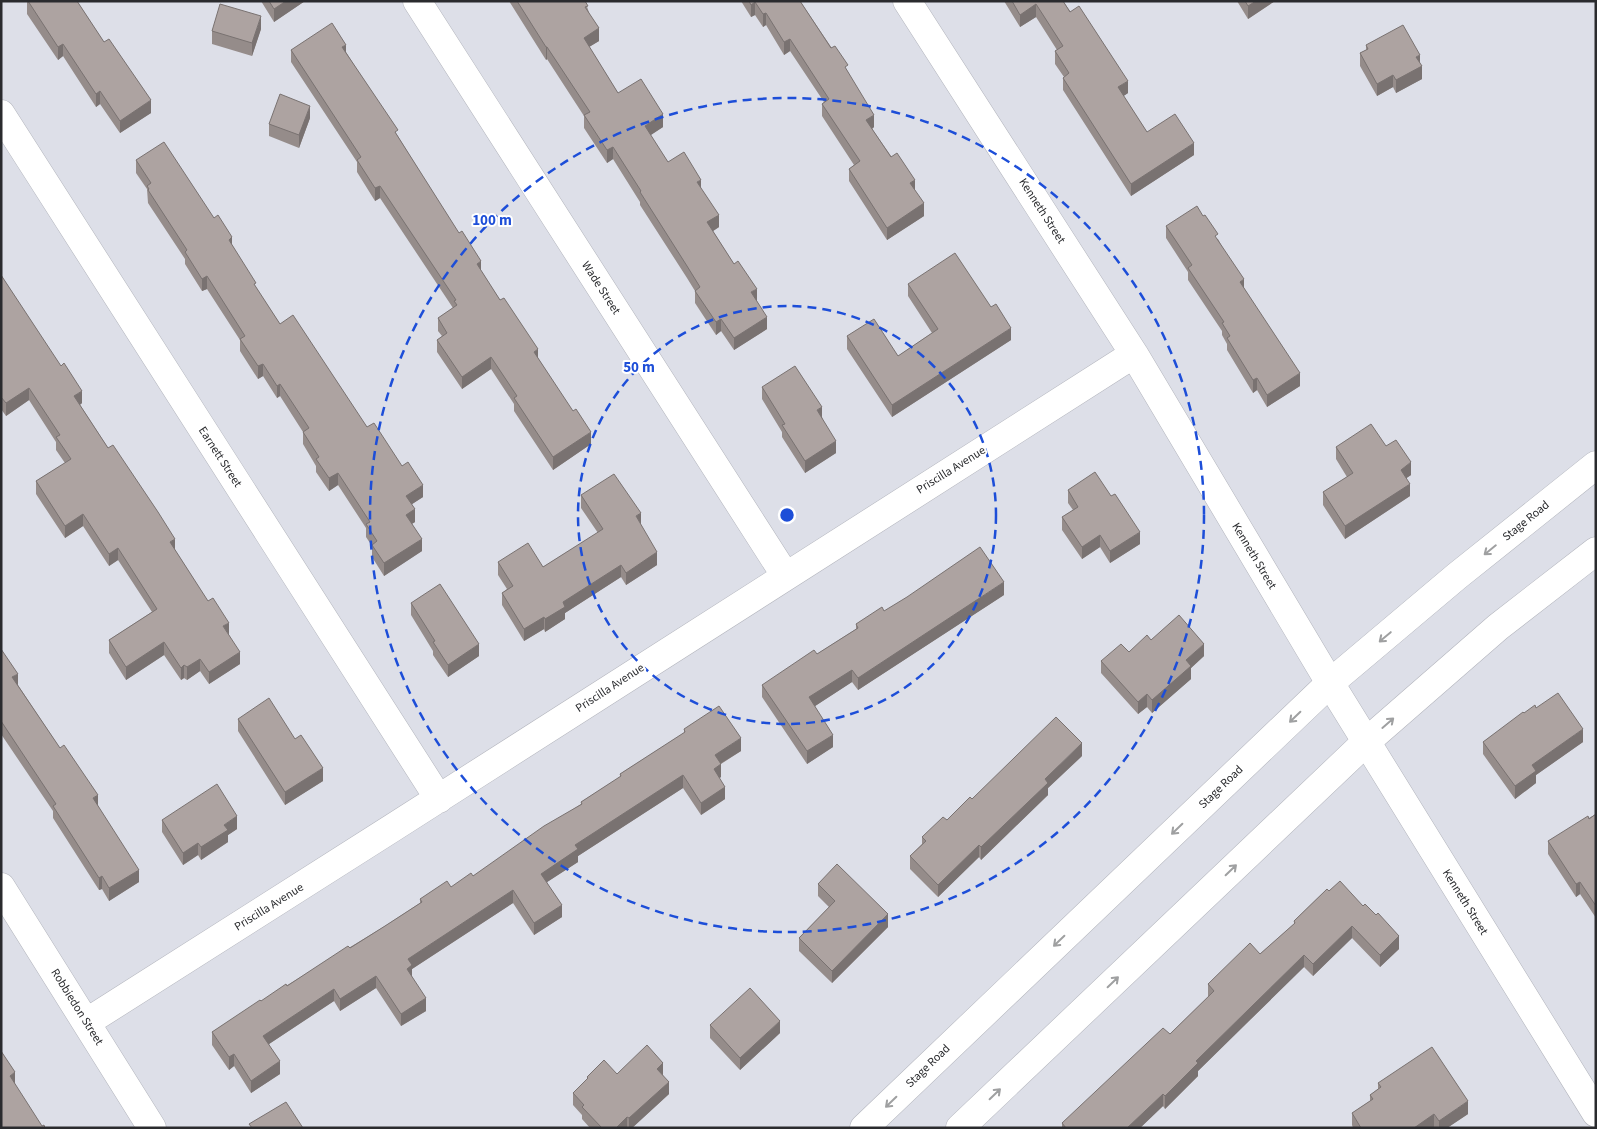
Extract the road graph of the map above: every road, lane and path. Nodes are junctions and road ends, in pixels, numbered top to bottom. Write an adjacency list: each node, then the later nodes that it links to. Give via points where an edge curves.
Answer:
1 (417, 1): 7 (street, Wade Street)
2 (907, 1): 4 (street, Kenneth Street)
3 (1, 114): 10 (street, Earnett Street)
4 (1134, 354): 7 (street, Priscilla Avenue); 8 (street, Kenneth Street)
5 (1596, 465): 8 (street, Stage Road, one-way to 8)
6 (1596, 551): 9 (street, one-way to 6, via 1498,627)
7 (785, 575): 10 (street, Priscilla Avenue)
8 (1330, 683): 9 (street, Kenneth Street); 15 (street, Stage Road, one-way to 15)
9 (1366, 742): 13 (street, Kenneth Street); 16 (street, one-way to 9)
10 (439, 800): 12 (street, Priscilla Avenue)
11 (1, 888): 12 (street, Robbiedon Street)
12 (87, 1022): 14 (street, Robbiedon Street)
13 (1596, 1113)
14 (152, 1128)
15 (864, 1128)
16 (960, 1128)

